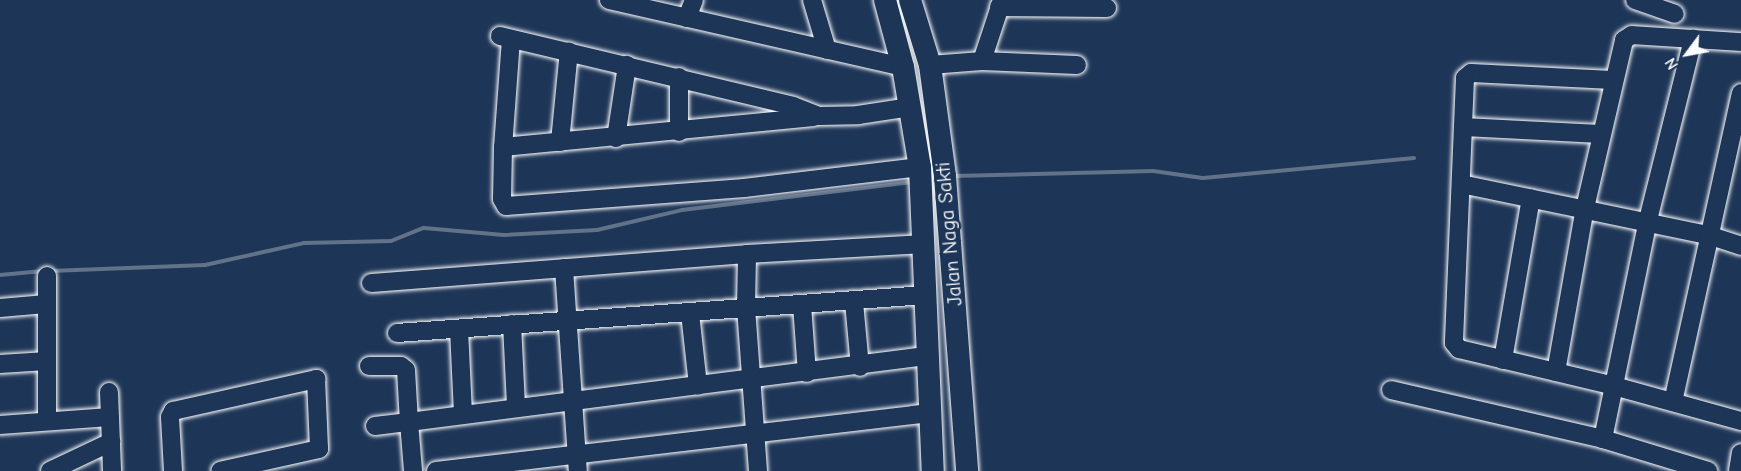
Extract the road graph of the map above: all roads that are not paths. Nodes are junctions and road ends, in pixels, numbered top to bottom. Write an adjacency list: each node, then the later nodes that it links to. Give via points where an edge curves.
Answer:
1 (694, 0): 10 (street)
2 (813, 0): 13 (street)
3 (885, 0): 19 (main road, Jalan Naga Sakti)
4 (910, 0): 17 (main road, Jalan Naga Sakti)
5 (1635, 0): 9 (street)
6 (620, 1): 10 (street)
7 (1001, 3): 8 (street); 15 (street)
8 (1107, 8)
9 (1675, 14)
10 (687, 18): 13 (street)
11 (1694, 39): 12 (street); 21 (street, via 1628,35); 35 (street)
12 (1741, 42)
13 (827, 50): 19 (street)
14 (569, 51): 16 (street); 29 (street); 30 (street, via 505,38)
15 (982, 61): 17 (street); 18 (street)
16 (627, 65): 20 (street); 28 (street)
17 (930, 65): 92 (main road, Jalan Naga Sakti, via 945,176)
18 (1077, 65)
19 (903, 67): 23 (main road, Jalan Naga Sakti)
20 (679, 77): 24 (street); 26 (street)
21 (1612, 80): 25 (street, via 1471,73 1466,78); 27 (street)
22 (1741, 93): 36 (street)
23 (910, 106): 24 (street, via 846,117); 31 (main road, Jalan Naga Sakti)
24 (819, 116): 26 (street)
25 (1463, 128): 27 (street); 32 (street)
26 (679, 132): 28 (street)
27 (1600, 134): 34 (street)
28 (616, 138): 29 (street)
29 (560, 142): 30 (street)
30 (503, 147): 31 (street, via 502,199 509,206 744,188)
31 (920, 167): 37 (main road, Jalan Naga Sakti)
32 (1461, 184): 33 (street); 55 (street, via 1454,343 1459,349)
33 (1531, 198): 34 (street); 55 (street)
34 (1585, 208): 35 (street); 60 (street)
35 (1647, 224): 36 (street); 64 (street)
36 (1708, 235): 38 (street); 68 (street)
37 (925, 244): 39 (street); 43 (main road, Jalan Naga Sakti)
38 (1741, 246)
39 (747, 254): 40 (street); 48 (street)
40 (564, 267): 42 (street); 50 (street)
41 (47, 276): 45 (street)
42 (371, 282)
43 (926, 295): 44 (street); 54 (main road, Jalan Naga Sakti)
44 (854, 302): 46 (street); 59 (street)
45 (46, 304): 47 (street); 56 (street)
46 (802, 305): 48 (street); 61 (street)
47 (0, 308)
48 (746, 308): 49 (street); 62 (street)
49 (690, 313): 50 (street); 63 (street)
50 (568, 319): 51 (street); 67 (street)
51 (512, 324): 52 (street); 69 (street)
52 (459, 329): 53 (street); 71 (street)
53 (397, 333)
54 (926, 356): 59 (street); 70 (main road, Jalan Naga Sakti)
55 (1503, 360): 60 (street)
56 (46, 361): 57 (street); 73 (street)
57 (0, 364)
58 (369, 366): 75 (street, via 401,366 406,370)
59 (860, 367): 61 (street)
60 (1556, 372): 64 (street)
61 (807, 373): 62 (street)
62 (750, 380): 63 (street); 78 (street)
63 (698, 386): 67 (street)
64 (1614, 386): 68 (street); 79 (street)
65 (1391, 390): 79 (street)
66 (109, 392): 72 (street)
67 (574, 402): 69 (street); 81 (street)
68 (1673, 402): 74 (street)
69 (516, 407): 71 (street)
70 (930, 413): 78 (street); 91 (main road, Jalan Naga Sakti)
71 (463, 414): 75 (street)
72 (110, 417): 73 (street); 80 (street)
73 (47, 421): 76 (street)
74 (1741, 421)
75 (409, 422): 77 (street); 87 (street)
76 (0, 424)
77 (375, 426)
78 (756, 433): 81 (street); 90 (street)
79 (1603, 439): 93 (street)
80 (111, 442): 83 (street); 84 (street)
81 (576, 453): 88 (street); 89 (street)
82 (1741, 453): 94 (street)
83 (50, 471)
84 (112, 471)
85 (173, 471): 86 (street, via 173,411 316,379 319,449)
86 (220, 471)
87 (413, 471)
88 (436, 471)
89 (578, 471)
90 (758, 471)
91 (933, 471)
92 (967, 471)
93 (1708, 471)
94 (1738, 471)

